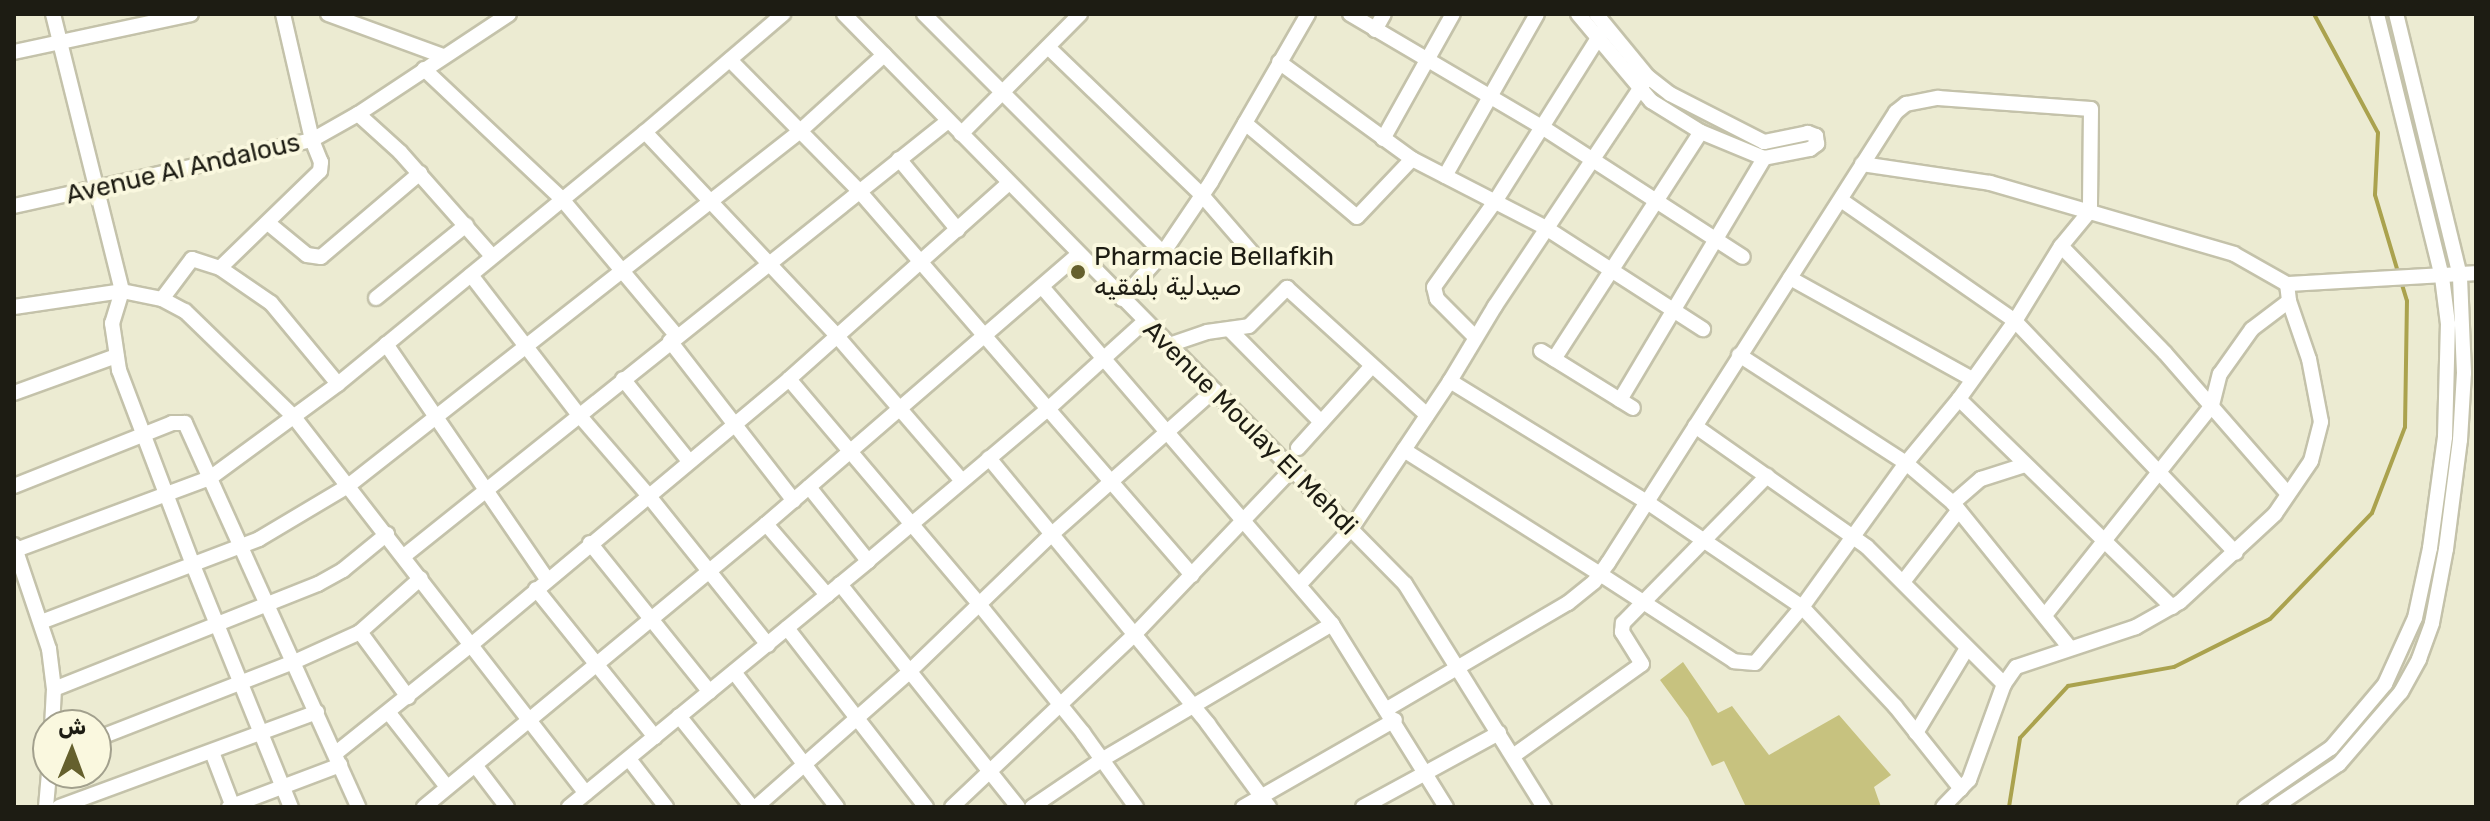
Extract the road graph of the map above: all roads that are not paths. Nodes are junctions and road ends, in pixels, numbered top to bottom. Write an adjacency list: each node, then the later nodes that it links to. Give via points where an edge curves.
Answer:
1 (53, 14): 20 (street)
2 (191, 14): 20 (street)
3 (283, 14): 41 (street)
4 (328, 14): 24 (street)
5 (509, 14): 24 (street, Avenue Al Andalous)
6 (783, 14): 25 (street)
7 (844, 14): 23 (street, Avenue Moulay El Mehdi)
8 (924, 14): 30 (street)
9 (1080, 14): 21 (street)
10 (1308, 14): 26 (street)
11 (1350, 14): 19 (street)
12 (1384, 14): 19 (street)
13 (1453, 14): 27 (street)
14 (1537, 14): 31 (street)
15 (1578, 14): 18 (street)
16 (2377, 14): 79 (street)
17 (2396, 14): 78 (street)
18 (1599, 27): 29 (street); 35 (street)
19 (1375, 30): 27 (street)
20 (59, 42): 22 (street); 50 (street)
21 (1048, 47): 30 (street); 52 (street)
22 (14, 52)
23 (884, 55): 33 (street, Avenue Moulay El Mehdi); 37 (street)
24 (443, 56): 28 (street, Avenue Al Andalous)
25 (730, 60): 36 (street); 37 (street)
26 (1279, 62): 34 (street); 40 (street)
27 (1427, 62): 31 (street); 40 (street)
28 (424, 69): 32 (street, Avenue Al Andalous); 53 (street)
29 (1644, 84): 38 (street); 42 (street, via 1758,139 1808,133 1817,140 1810,149); 45 (street)
30 (1003, 93): 39 (street); 66 (street)
31 (1491, 99): 35 (street); 48 (street)
32 (358, 114): 41 (street, Avenue Al Andalous); 47 (street)
33 (948, 121): 39 (street, Avenue Moulay El Mehdi); 43 (street)
34 (1245, 123): 44 (street, via 1357,217); 52 (street)
35 (1542, 127): 45 (street); 55 (street)
36 (645, 132): 53 (street); 57 (street)
37 (799, 132): 51 (street); 57 (street)
38 (1701, 132): 42 (street); 54 (street)
39 (961, 134): 49 (street, Avenue Moulay El Mehdi)
40 (1383, 139): 44 (street)
41 (312, 140): 50 (street, Avenue Al Andalous); 60 (street, via 321,162 318,174)
42 (1764, 158): 64 (street)
43 (899, 159): 51 (street); 63 (street)
44 (1412, 159): 48 (street)
45 (1593, 160): 54 (street); 62 (street)
46 (1862, 164): 56 (street); 59 (street, via 1990,183); 59 (street, via 1896,112 1923,99 2091,109)
47 (420, 173): 60 (street, via 321,257 307,255); 61 (street)
48 (1445, 176): 55 (street)
49 (1008, 184): 63 (street); 67 (street, Avenue Moulay El Mehdi)
50 (96, 190): 58 (street, Avenue Al Andalous); 83 (street)
51 (860, 192): 71 (street); 72 (street)
52 (1201, 194): 66 (street); 68 (street)
53 (561, 198): 69 (street); 75 (street)
54 (1656, 199): 64 (street); 74 (street)
55 (1496, 200): 62 (street); 96 (street, via 1434,287 1437,299)
56 (1841, 200): 80 (street); 90 (street)
57 (712, 201): 71 (street); 75 (street)
58 (14, 206)
59 (2090, 211): 65 (street); 81 (street, via 2234,254)
60 (268, 223): 73 (street)
61 (466, 225): 69 (street); 84 (street)
62 (1546, 228): 74 (street); 96 (street)
63 (958, 230): 72 (street)
64 (1716, 239): 70 (street); 89 (street)
65 (2061, 246): 90 (street); 114 (street)
66 (1163, 253): 86 (street)
67 (1079, 254): 82 (street); 86 (street, Avenue Moulay El Mehdi)
68 (1253, 254)
69 (492, 256): 77 (street)
70 (1743, 257)
71 (767, 263): 94 (street); 97 (street)
72 (923, 263): 94 (street); 95 (street)
73 (220, 268): 85 (street, via 192,259); 109 (street, via 271,303)
74 (1613, 270): 89 (street); 113 (street, via 1548,355)
75 (623, 272): 97 (street); 100 (street)
76 (2476, 273): 78 (street)
77 (471, 275): 98 (street); 100 (street)
78 (2460, 276): 79 (street); 250 (street, via 2460,440 2432,623 2419,659 2379,723 2339,764)
79 (2442, 277): 81 (street); 249 (street, via 2448,324 2445,437 2415,618 2397,663 2362,714 2331,748)
80 (1790, 278): 101 (street); 107 (street)
81 (2287, 284): 87 (street)
82 (1043, 288): 95 (street); 103 (street)
83 (122, 291): 85 (street); 88 (street); 102 (street, via 112,323)
84 (376, 298)
85 (162, 299): 121 (street, via 185,311)
86 (1122, 299): 91 (street, Avenue Moulay El Mehdi)
87 (2289, 301): 114 (street, via 2252,329 2220,374); 144 (street, via 2309,359 2321,422 2311,461)
88 (14, 307)
89 (1675, 309): 92 (street); 113 (street)
90 (2015, 321): 107 (street); 135 (street)
91 (1144, 322): 99 (street, Avenue Moulay El Mehdi); 103 (street)
92 (1703, 329)
93 (1231, 331): 99 (street, via 1207,332); 104 (street, via 1249,326 1287,288); 122 (street)
94 (837, 336): 106 (street); 117 (street)
95 (987, 336): 115 (street); 117 (street)
96 (1475, 337): 108 (street)
97 (673, 338): 105 (street); 123 (street)
98 (386, 344): 109 (street); 118 (street)
99 (1169, 345): 110 (street, Avenue Moulay El Mehdi)
100 (525, 347): 118 (street); 119 (street)
101 (1739, 355): 124 (street); 132 (street)
102 (116, 356): 111 (street); 126 (street)
103 (1104, 359): 115 (street); 125 (street)
104 (1371, 367): 120 (street); 122 (street)
105 (623, 379): 119 (street); 131 (street)
106 (789, 379): 123 (street); 129 (street)
107 (1972, 379): 112 (street)
108 (1450, 381): 120 (street); 148 (street)
109 (338, 384): 121 (street)
110 (1214, 390): 125 (street); 134 (street, Avenue Moulay El Mehdi)
111 (14, 393)
112 (1959, 399): 132 (street); 133 (street)
113 (1620, 400): 116 (street)
114 (2212, 405): 135 (street); 144 (street)
115 (1049, 408): 130 (street); 139 (street)
116 (1633, 408)
117 (899, 409): 129 (street); 138 (street)
118 (435, 415): 141 (street); 143 (street)
119 (579, 415): 143 (street); 145 (street)
120 (1427, 415): 128 (street)
121 (294, 417): 137 (street); 141 (street)
122 (1321, 422): 127 (street)
123 (734, 424): 131 (street); 147 (street)
124 (1695, 426): 136 (street); 148 (street)
125 (1168, 430): 139 (street); 150 (street)
126 (143, 434): 137 (street, via 176,421 185,423); 140 (street); 146 (street)
127 (1298, 448)
128 (1404, 450): 153 (street); 167 (street)
129 (851, 452): 142 (street); 152 (street)
130 (989, 458): 138 (street); 155 (street)
131 (689, 461): 145 (street)
132 (1906, 463): 149 (street); 156 (street)
133 (2025, 465): 149 (street, via 1981,479); 157 (street)
134 (1291, 470): 150 (street); 153 (street, Avenue Moulay El Mehdi)
135 (2158, 473): 157 (street); 162 (street)
136 (1767, 476): 156 (street); 158 (street)
137 (210, 478): 146 (street); 160 (street)
138 (962, 481): 152 (street)
139 (1111, 483): 155 (street); 168 (street)
140 (14, 486)
141 (348, 486): 154 (street); 160 (street, via 284,527)
142 (809, 487): 147 (street); 164 (street)
143 (485, 491): 163 (street); 171 (street)
144 (2288, 494): 162 (street)
145 (648, 495): 159 (street); 166 (street)
146 (167, 496): 161 (street); 165 (street)
147 (794, 501): 151 (street)
148 (1647, 502): 158 (street); 167 (street)
149 (1956, 507): 170 (street); 180 (street)
150 (1243, 522): 168 (street); 173 (street)
151 (766, 524): 166 (street); 174 (street)
152 (911, 524): 164 (street); 175 (street)
153 (1351, 529): 173 (street); 194 (street, Avenue Moulay El Mehdi, via 1405,584)
154 (387, 534): 163 (street); 177 (street, via 343,570)
155 (1052, 534): 175 (street); 187 (street)
156 (1854, 536): 170 (street); 178 (street)
157 (2103, 541): 179 (street); 180 (street)
158 (1704, 542): 176 (street); 178 (street)
159 (590, 543): 171 (street); 181 (street)
160 (240, 546): 165 (street); 177 (street)
161 (15, 547): 182 (street)
162 (2236, 553): 179 (street)
163 (404, 556): 169 (street)
164 (868, 561): 172 (street)
165 (193, 565): 182 (street); 184 (street)
166 (709, 571): 181 (street); 189 (street)
167 (1600, 574): 176 (street); 194 (street, via 1568,603)
168 (1192, 575): 187 (street)
169 (421, 578): 186 (street); 188 (street)
170 (1903, 582): 190 (street)
171 (542, 584): 188 (street); 193 (street)
172 (840, 584): 174 (street); 195 (street)
173 (1299, 585): 183 (street)
174 (827, 595): 185 (street)
175 (979, 604): 195 (street); 202 (street)
176 (1646, 604): 178 (street, via 1745,665 1759,660); 217 (street, via 1621,627 1642,664)
177 (268, 606): 184 (street); 192 (street)
178 (1802, 607): 213 (street)
179 (2172, 607): 191 (street, via 2136,627)
180 (2046, 614): 191 (street)
181 (652, 620): 193 (street); 200 (street)
182 (41, 622): 199 (street)
183 (1332, 624): 203 (street); 207 (street)
184 (218, 627): 197 (street); 199 (street)
185 (787, 628): 189 (street); 210 (street)
186 (360, 632): 192 (street); 201 (street)
187 (1134, 635): 202 (street); 203 (street)
188 (471, 645): 201 (street); 209 (street)
189 (768, 645): 196 (street)
190 (1967, 648): 198 (street); 213 (street)
191 (2070, 648): 198 (street, via 2024,662)
192 (294, 662): 197 (street); 205 (street)
193 (596, 665): 209 (street); 215 (street)
194 (1460, 669): 207 (street); 212 (street, Avenue Moulay El Mehdi)
195 (910, 671): 210 (street); 223 (street)
196 (734, 672): 200 (street); 221 (street)
197 (241, 683): 211 (street); 214 (street)
198 (2004, 684): 227 (street, via 1985,745)
199 (54, 689): 204 (street)
200 (710, 692): 208 (street)
201 (408, 697): 206 (street)
202 (1060, 705): 220 (street); 223 (street)
203 (1195, 707): 220 (street); 229 (street)
204 (53, 709)
205 (317, 712): 214 (street); 218 (street)
206 (389, 713): 218 (street); 226 (street)
207 (1391, 714): 224 (street); 229 (street)
208 (679, 716): 215 (street); 237 (street)
209 (528, 718): 222 (street); 228 (street)
210 (857, 718): 221 (street); 239 (street)
211 (112, 733)
212 (1499, 733): 217 (street, Avenue Moulay El Mehdi); 224 (street)
213 (1916, 733): 227 (street)
214 (261, 734): 216 (street); 225 (street)
215 (655, 737): 219 (street)
216 (212, 752): 230 (street); 231 (street)
217 (1513, 756): 247 (street, Avenue Moulay El Mehdi)
218 (338, 759): 225 (street); 233 (street)
219 (629, 759): 228 (street); 236 (street)
220 (1103, 759): 242 (street); 243 (street)
221 (805, 762): 237 (street); 238 (street)
222 (475, 765): 226 (street); 235 (street)
223 (990, 773): 240 (street); 241 (street)
224 (1426, 773): 245 (street); 246 (street)
225 (283, 787): 231 (street); 232 (street)
226 (447, 787): 234 (street)
227 (1961, 789): 248 (street)
228 (578, 802)
229 (1265, 802): 244 (street)
230 (59, 807)
231 (231, 807)
232 (291, 807)
233 (358, 807)
234 (424, 807)
235 (507, 807)
236 (666, 807)
237 (754, 807)
238 (837, 807)
239 (926, 807)
240 (952, 807)
241 (1018, 807)
242 (1032, 807)
243 (1136, 807)
244 (1243, 807)
245 (1363, 807)
246 (1446, 807)
247 (1544, 807)
248 (1943, 807)
249 (2245, 807)
250 (2275, 807)

